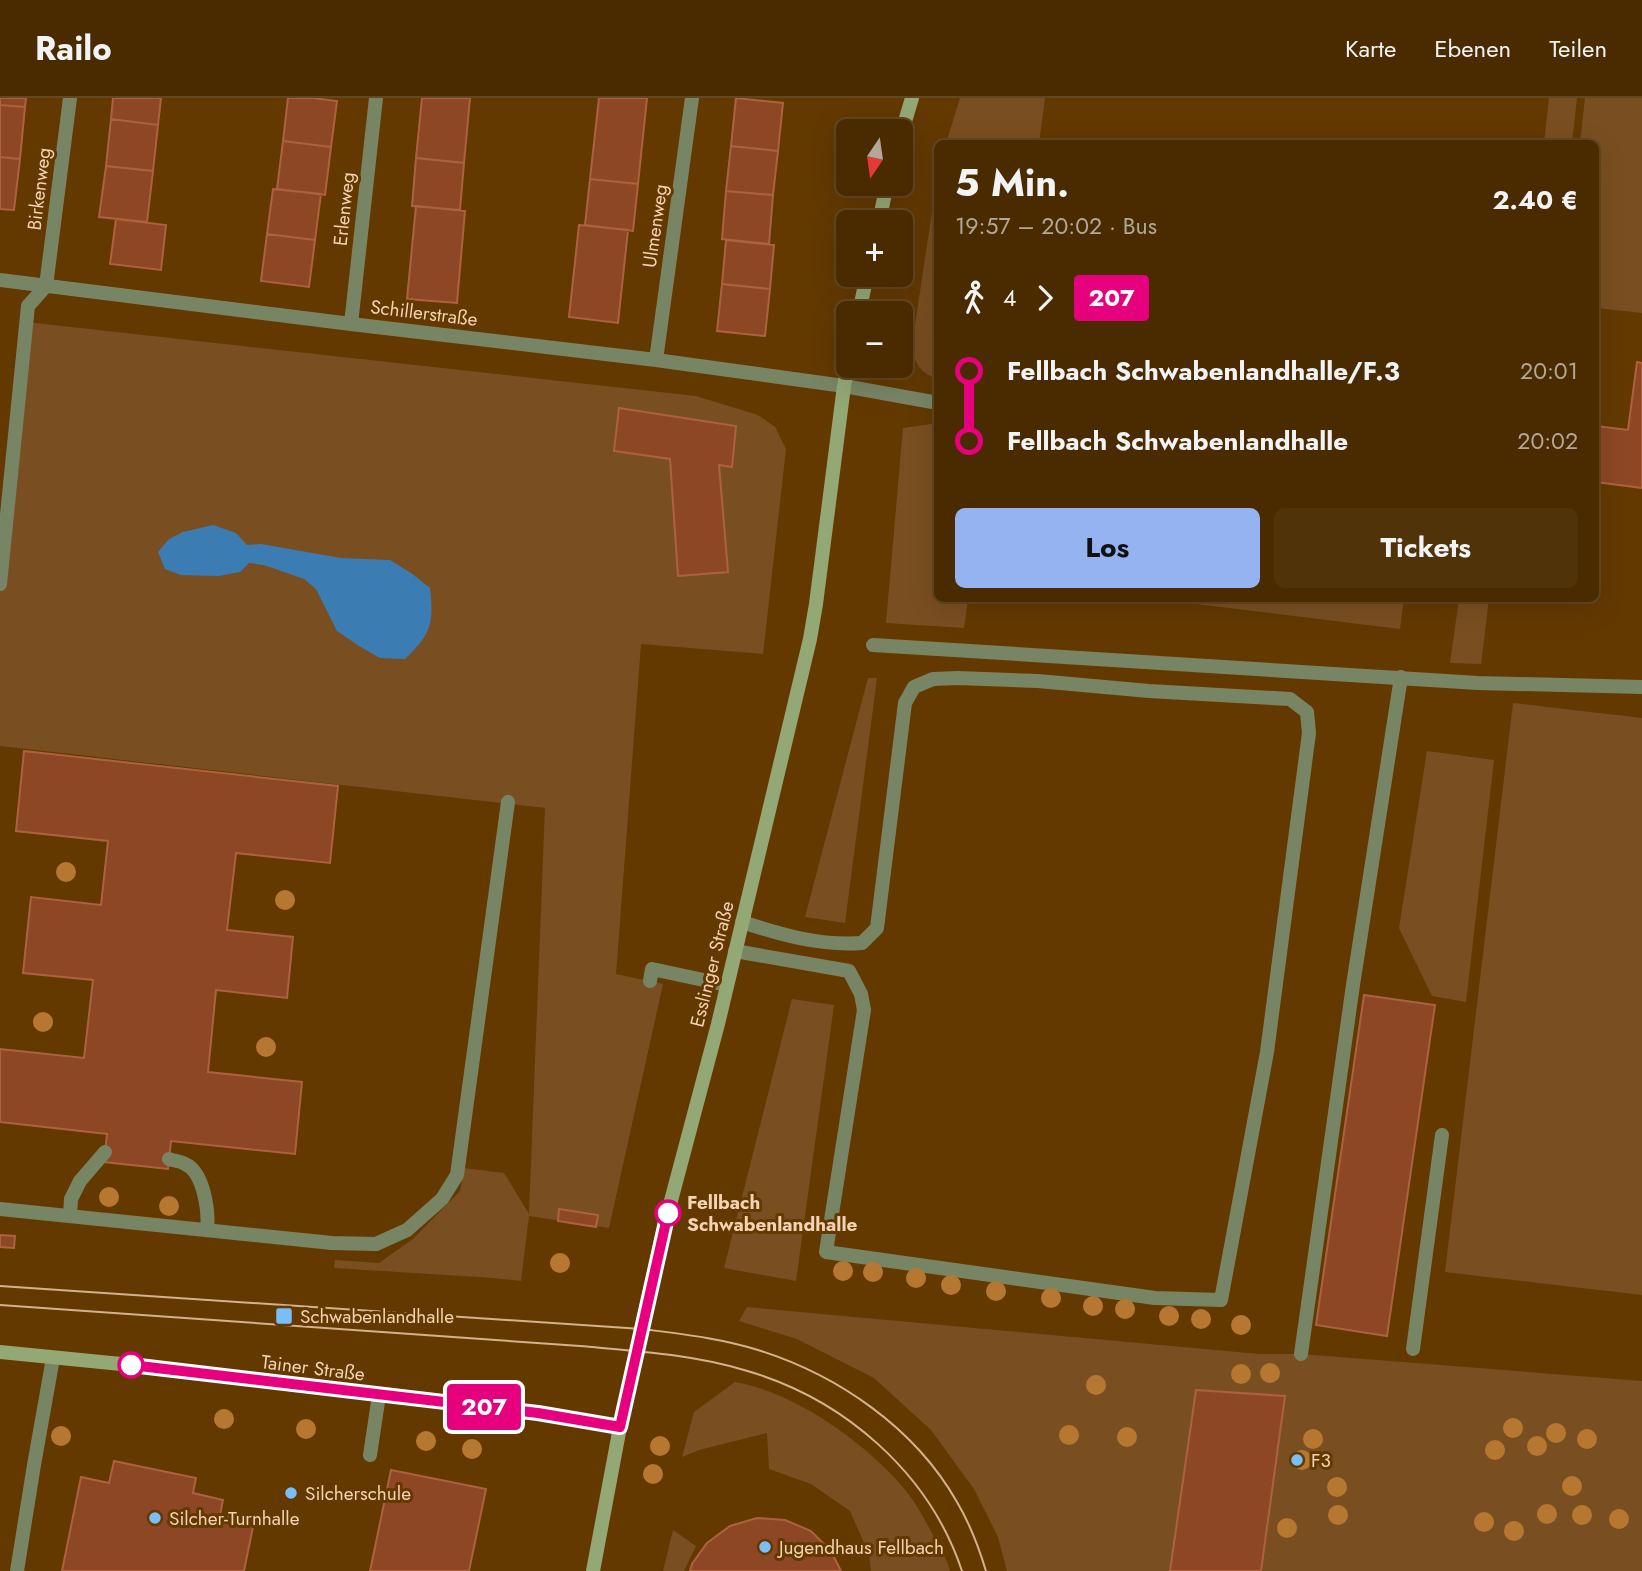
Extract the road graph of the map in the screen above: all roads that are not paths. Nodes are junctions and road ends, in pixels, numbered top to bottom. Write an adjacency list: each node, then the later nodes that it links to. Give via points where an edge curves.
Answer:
1 (70, 98): 7 (street, Birkenweg)
2 (376, 98): 8 (street, Erlenweg)
3 (692, 98): 9 (street, Ulmenweg)
4 (912, 98): 5 (main road)
5 (906, 119)
6 (0, 280): 7 (street, Schillerstraße)
7 (46, 286): 8 (street, Schillerstraße); 13 (street, via 27,306)
8 (351, 324): 9 (street, Schillerstraße)
9 (656, 360): 11 (street, Schillerstraße)
10 (846, 378): 11 (main road, Esslinger Straße)
11 (844, 386): 12 (street, Schillerstraße); 18 (main road, Esslinger Straße, via 810,639)
12 (934, 402)
13 (0, 584)
14 (873, 645): 15 (street)
15 (1401, 677): 16 (street); 30 (street)
16 (1642, 687)
17 (509, 802): 27 (street, via 457,1175 442,1199 407,1230 376,1244)
18 (742, 922): 19 (main road, Esslinger Straße); 19 (street, via 783,935 843,944 862,943 877,928 905,703 914,687 933,679 1038,681 1290,699 1307,712 1309,733 1267,1052 1221,1300 1154,1298 826,1252 864,1010 862,994 849,971)
19 (735, 951): 21 (main road, Esslinger Straße)
20 (650, 981): 21 (street, via 652,969)
21 (727, 985): 33 (main road, Esslinger Straße, via 664,1227)
22 (1442, 1135): 28 (street)
23 (105, 1152): 26 (street, via 80,1181 71,1199)
24 (169, 1159): 27 (street, via 188,1164 199,1180 206,1201)
25 (0, 1209): 26 (street)
26 (70, 1216): 27 (street)
27 (207, 1230)
28 (1413, 1349)
29 (0, 1352): 31 (main road, Tainer Straße)
30 (1301, 1354)
31 (53, 1358): 32 (main road, Tainer Straße); 35 (street)
32 (379, 1395): 33 (main road, Tainer Straße); 34 (street)
33 (620, 1427): 36 (main road, Esslinger Straße)
34 (370, 1455)
35 (17, 1571)
36 (593, 1571)

